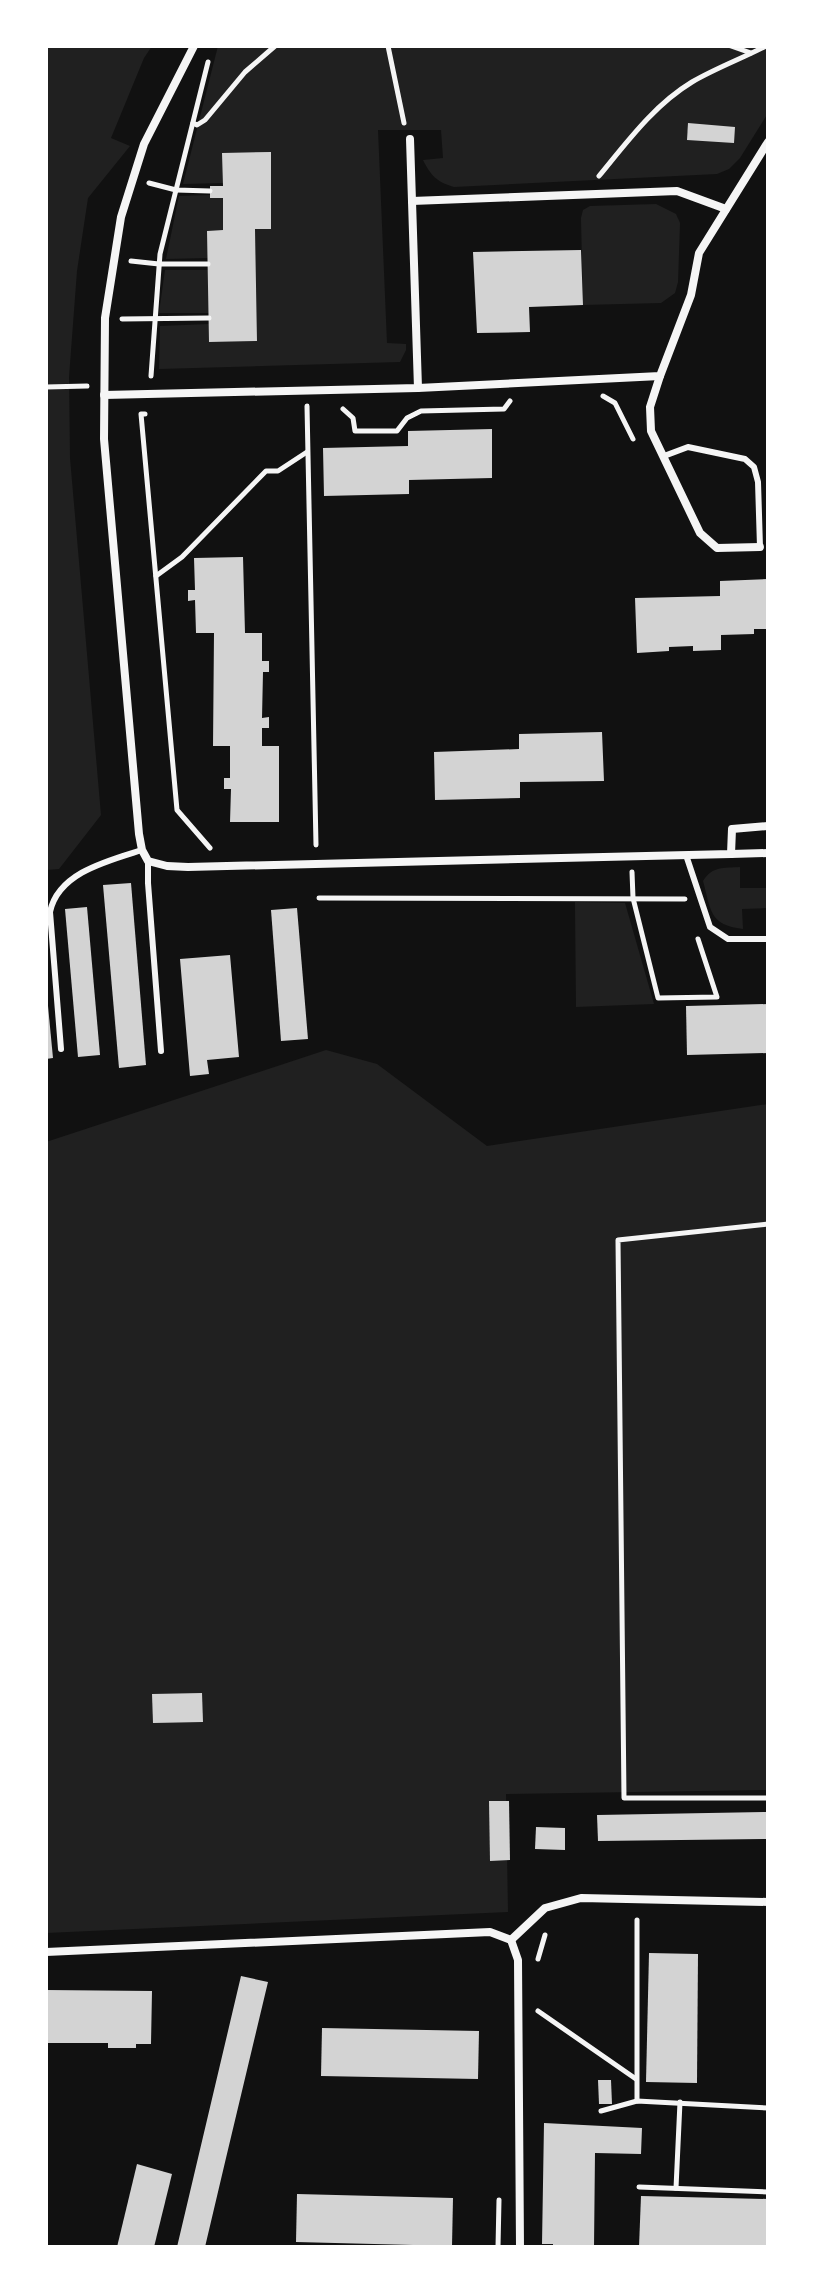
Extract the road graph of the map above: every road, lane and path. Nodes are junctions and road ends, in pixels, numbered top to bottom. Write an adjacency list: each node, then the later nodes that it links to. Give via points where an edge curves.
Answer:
1 (194, 46): 12 (street, via 144,144)
2 (275, 46): 8 (path, via 205,120)
3 (388, 46): 9 (path)
4 (731, 46): 6 (path)
5 (766, 46): 6 (path)
6 (751, 53): 15 (path, via 690,83 656,110 596,180)
7 (208, 61): 8 (path)
8 (193, 123): 13 (path)
9 (410, 139): 16 (street)
10 (768, 142): 11 (street)
11 (765, 153): 17 (street)
12 (133, 178): 13 (path); 18 (street)
13 (176, 190): 14 (path); 19 (path)
14 (210, 191)
15 (596, 194): 16 (street); 17 (street, via 677,191)
16 (412, 201): 27 (street)
17 (726, 209): 25 (street, via 699,253 691,295)
18 (114, 259): 19 (path); 21 (street)
19 (159, 264): 20 (path); 23 (path)
20 (208, 264)
21 (105, 318): 23 (path); 28 (street)
22 (209, 318): 23 (path)
23 (154, 320): 24 (path)
24 (151, 376)
25 (660, 376): 27 (street); 39 (street, via 650,407 651,431)
26 (46, 387): 28 (path)
27 (418, 388): 29 (street)
28 (104, 390): 29 (street); 47 (street, via 104,439)
29 (306, 391): 32 (path)
30 (592, 393): 37 (path, via 615,403)
31 (520, 396): 34 (path, via 504,409 421,411 397,431 355,431 353,418)
32 (307, 407): 33 (path); 35 (path); 38 (path)
33 (318, 407)
34 (341, 407)
35 (292, 408)
36 (156, 413): 41 (path, via 141,414)
37 (635, 442)
38 (308, 452): 41 (path, via 278,471 266,471 182,557); 45 (path)
39 (664, 456): 40 (street, via 700,533 717,548); 40 (lane, via 688,447 745,459 754,467)
40 (760, 547)
41 (156, 576): 46 (path, via 177,810 208,848)
42 (768, 826): 49 (street, via 732,829)
43 (331, 844): 45 (path)
44 (300, 845): 45 (path)
45 (316, 845)
46 (223, 847)
47 (142, 850): 52 (street); 58 (lane, via 97,865 54,896 50,912)
48 (768, 853): 49 (street)
49 (731, 854): 50 (street)
50 (686, 855): 51 (street); 57 (lane, via 710,927 728,939)
51 (632, 857): 52 (street, via 167,866); 54 (path)
52 (148, 861): 59 (lane)
53 (319, 898): 54 (path)
54 (633, 898): 55 (path, via 684,898); 56 (path, via 658,998 717,997)
55 (689, 912)
56 (694, 926)
57 (768, 939)
58 (61, 1049)
59 (161, 1051)
60 (768, 1224): 61 (path, via 618,1240 624,1798)
61 (768, 1798)
62 (768, 1902): 67 (street, via 581,1898 545,1908)
63 (623, 1919): 64 (path)
64 (637, 1920): 65 (path); 71 (path)
65 (651, 1920)
66 (546, 1931): 69 (path)
67 (511, 1940): 68 (street, via 490,1932); 79 (street, via 518,1960)
68 (46, 1952)
69 (538, 1967)
70 (538, 1997): 71 (path, via 538,2011)
71 (637, 2079): 72 (path)
72 (637, 2101): 73 (path); 75 (path)
73 (680, 2102): 74 (path); 77 (path)
74 (768, 2108)
75 (601, 2111)
76 (639, 2187): 77 (path)
77 (676, 2188): 78 (path)
78 (768, 2192)
79 (520, 2247)

